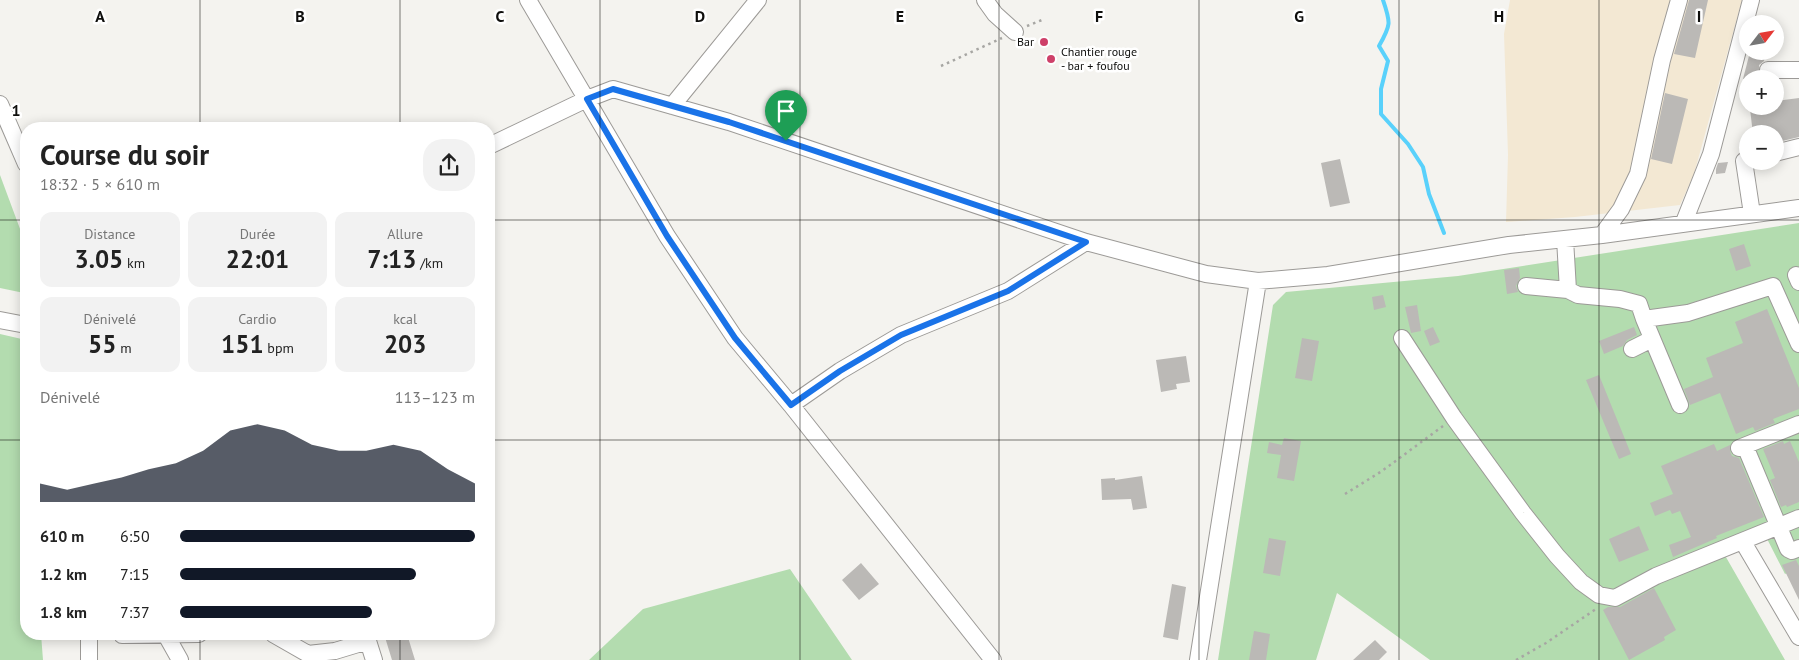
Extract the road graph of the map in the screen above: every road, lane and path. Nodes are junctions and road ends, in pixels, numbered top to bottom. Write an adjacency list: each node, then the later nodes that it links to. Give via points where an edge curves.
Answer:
1 (528, 0): 11 (street)
2 (758, 0): 13 (street)
3 (985, 0): 7 (street)
4 (1678, 0): 22 (street, via 1638,174 1621,209)
5 (1751, 0): 21 (street, via 1711,154)
6 (1042, 20): 7 (path)
7 (1015, 32): 8 (path)
8 (941, 66)
9 (1784, 70): 10 (street)
10 (1799, 70)
11 (587, 99): 13 (street, via 613,89); 14 (street); 35 (street, via 682,260 735,338)
12 (0, 104): 16 (street)
13 (672, 106): 24 (street, via 729,122)
14 (495, 143)
15 (1799, 147): 17 (street)
16 (20, 150)
17 (1784, 151)
18 (1745, 170): 20 (street)
19 (1799, 208): 20 (street)
20 (1752, 214): 21 (street)
21 (1684, 222): 22 (street)
22 (1602, 235): 23 (street)
23 (1565, 239): 25 (street, via 1328,275); 27 (street)
24 (1086, 242): 25 (street, via 1206,274); 35 (street, via 1008,291 901,335)
25 (1258, 281): 55 (street)
26 (1526, 286): 27 (street)
27 (1568, 290): 28 (street, via 1578,295 1639,304)
28 (1644, 319): 32 (street); 33 (street, via 1688,314 1773,286)
29 (0, 320): 30 (street)
30 (20, 324)
31 (1402, 338): 37 (street)
32 (1652, 339): 34 (street); 36 (street)
33 (1799, 344)
34 (1632, 349)
35 (791, 405): 54 (street)
36 (1680, 405)
37 (1454, 418): 39 (path, via 1382,472); 44 (street, via 1557,556 1581,582 1599,595)
38 (1799, 424): 41 (street, via 1742,447)
39 (1345, 494)
40 (1799, 518): 41 (street)
41 (1779, 526): 42 (street); 43 (street, via 1788,549)
42 (1743, 542): 44 (street, via 1656,576); 45 (street)
43 (1799, 548)
44 (1615, 598): 56 (path)
45 (1799, 637)
46 (89, 640): 51 (street)
47 (169, 640): 52 (street)
48 (284, 640): 49 (street, via 308,654 335,651)
49 (368, 640)
50 (368, 640): 53 (street)
51 (89, 660)
52 (180, 660)
53 (374, 660)
54 (993, 660)
55 (1198, 660)
56 (1516, 660)

